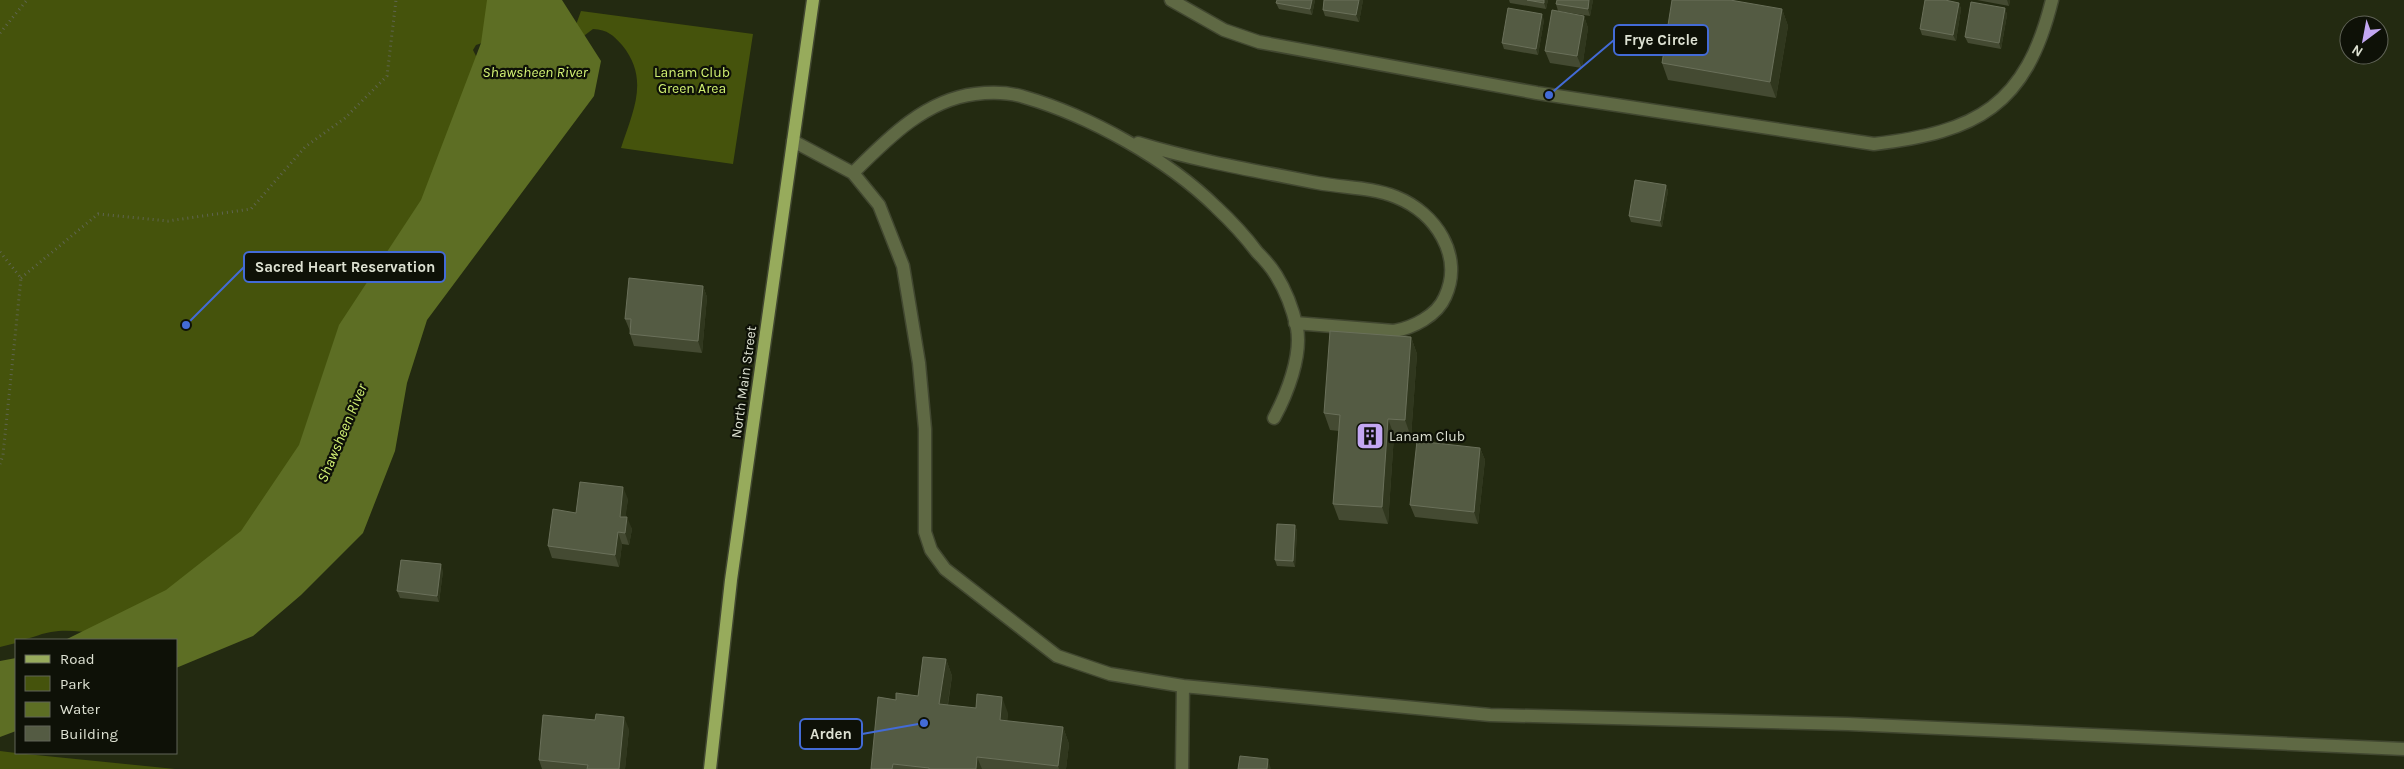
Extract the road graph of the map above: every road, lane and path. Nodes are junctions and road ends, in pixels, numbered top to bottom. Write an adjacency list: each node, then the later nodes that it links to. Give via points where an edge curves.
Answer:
1 (27, 0): 6 (path)
2 (396, 0): 11 (path, via 387,76 345,118 306,147 251,208 168,221 98,214)
3 (814, 0): 8 (main road, North Main Street)
4 (1171, 0): 5 (street, via 1224,30 1259,42 1537,93 1874,144 1938,133 1964,125 1990,111 2024,74 2045,27)
5 (2052, 0)
6 (0, 33)
7 (1116, 137): 9 (street, via 1023,96 999,92 972,95 943,103 918,116 887,139); 12 (street, via 1173,171 1216,206 1276,274); 12 (street, via 1191,159 1367,189 1398,198 1421,213 1443,235 1451,256 1452,275 1445,297 1439,308 1408,328 1394,331)
8 (793, 141): 9 (street); 17 (main road, North Main Street, via 731,580)
9 (854, 173): 15 (street, via 879,205 903,266 919,364 925,429 925,532 931,550 945,569 1057,656 1110,674)
10 (0, 252): 11 (path)
11 (22, 278): 14 (path)
12 (1295, 323): 13 (street, via 1295,365 1285,399)
13 (1274, 418)
14 (0, 464)
15 (1183, 686): 16 (street, via 1490,715 1848,724); 18 (street)
16 (2404, 749)
17 (710, 769)
18 (1182, 769)

